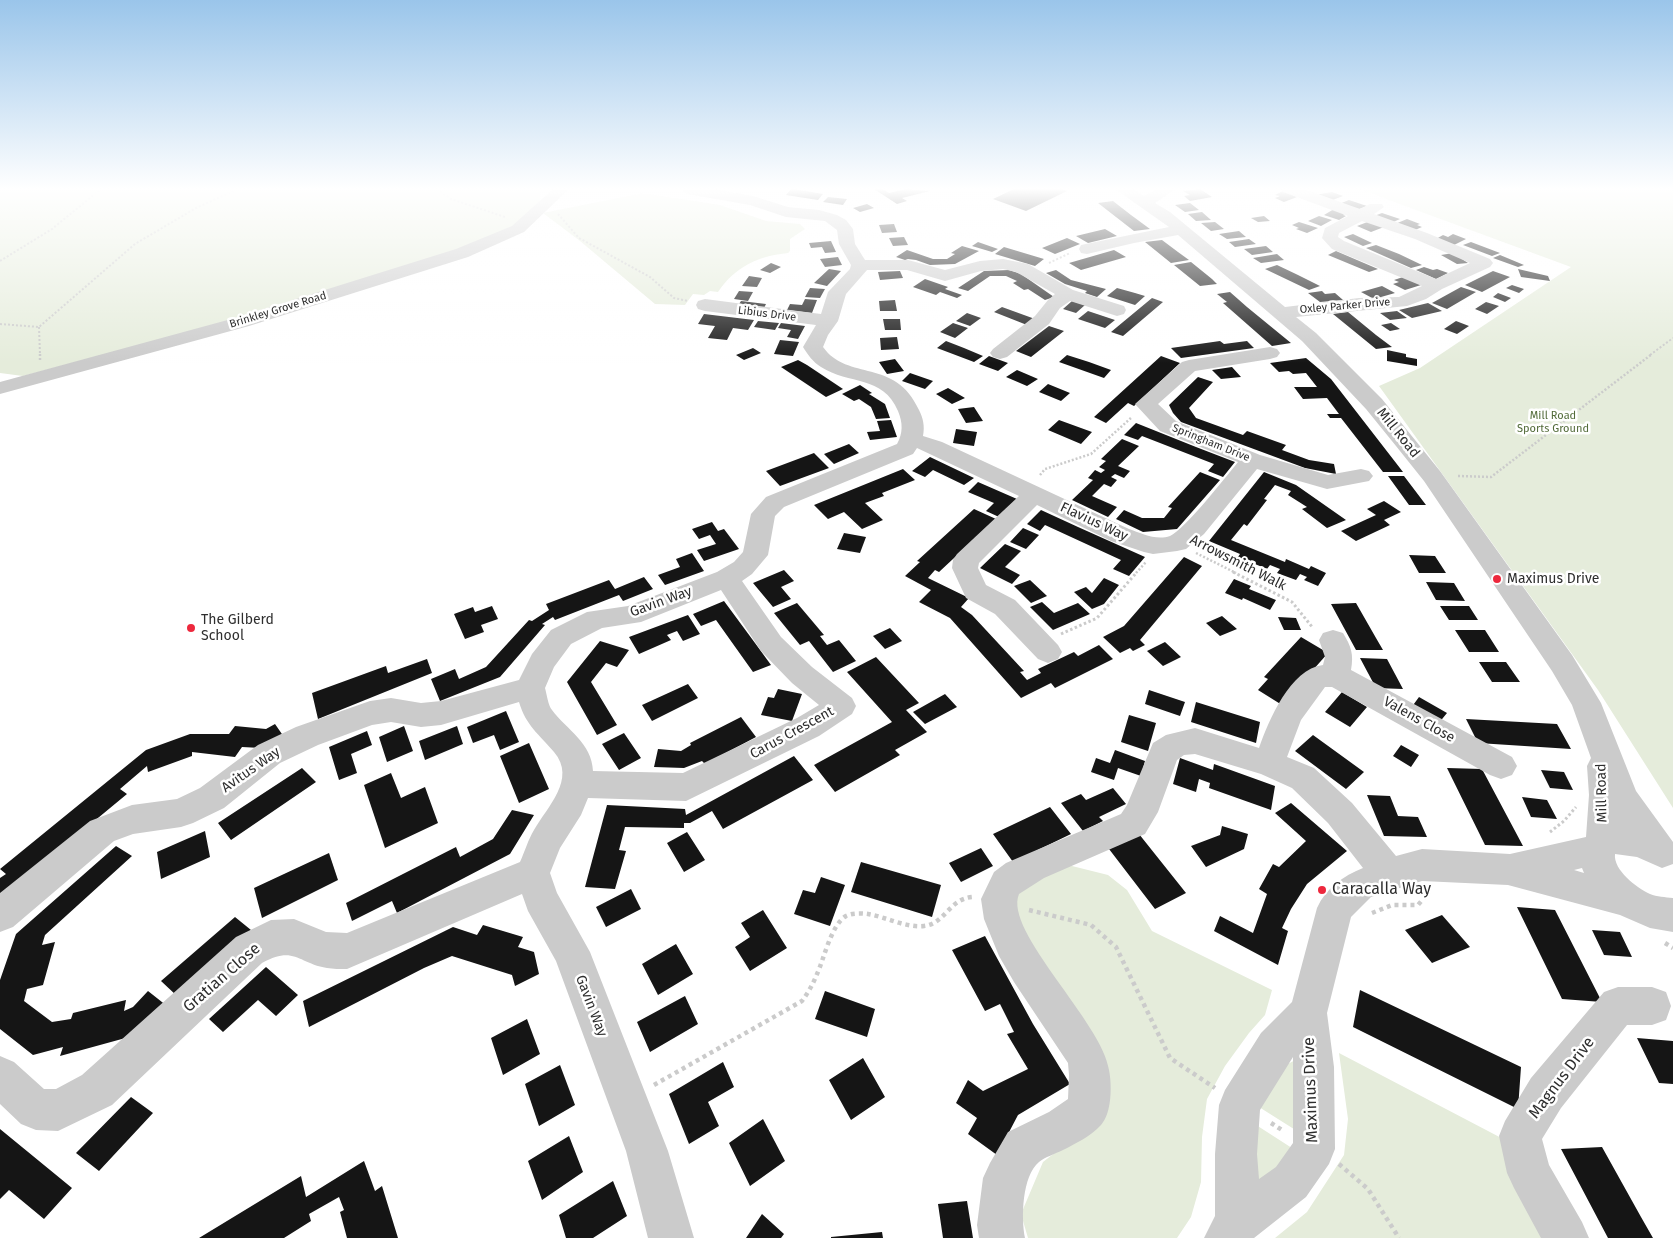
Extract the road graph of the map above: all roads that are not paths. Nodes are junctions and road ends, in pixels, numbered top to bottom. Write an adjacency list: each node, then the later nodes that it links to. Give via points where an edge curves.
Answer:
1 (477, 247): 17 (street, Brinkley Grove Road, via 242,322)
2 (849, 247): 8 (street)
3 (1097, 247): 7 (street)
4 (1202, 247): 13 (street, Mill Road)
5 (1346, 247): 9 (street)
6 (1446, 247): 9 (street, Oxley Parker Drive, via 1484,263)
7 (1087, 249)
8 (860, 265): 10 (street, via 908,265 945,276 980,266 1003,264 1022,268); 14 (street, via 837,292)
9 (1436, 285): 13 (street, Oxley Parker Drive, via 1402,302)
10 (1067, 294): 12 (street); 15 (street, via 1042,320)
11 (716, 303): 14 (street, Libius Drive, via 727,309)
12 (1117, 310)
13 (1281, 313): 27 (street, Mill Road, via 1328,355 1374,404 1432,476 1562,663 1586,703)
14 (829, 321): 18 (street, via 813,347 817,356 894,388 915,426)
15 (1000, 352)
16 (1270, 353): 19 (street, Springham Drive, via 1248,364 1189,366 1146,404 1168,426)
17 (8, 386)
18 (912, 440): 21 (street, Flavius Way, via 934,446); 22 (street, Gavin Way, via 905,449 775,502 763,514 755,555 743,568)
19 (1252, 460): 20 (street, Springham Drive, via 1326,482); 21 (street, Flavius Way, via 1195,528 1177,543 1148,545)
20 (1361, 476)
21 (1030, 492): 24 (street, via 966,560 965,568 975,591 1005,607)
22 (726, 578): 26 (street, Gavin Way, via 631,615 597,619 561,637 542,662); 30 (street, Carus Crescent, via 771,644 802,675 841,706 808,727 686,787)
23 (1333, 640): 25 (street, via 1339,657)
24 (1043, 648)
25 (1336, 675): 28 (street, via 1317,677 1296,699 1281,726); 29 (street, Valens Close)
26 (530, 688): 30 (street, via 538,715 566,744 577,762); 37 (street, Avitus Way, via 441,713 421,715 391,710 370,713 307,736 269,754 212,798 181,813 132,820 102,831)
27 (1601, 741): 31 (street, Mill Road, via 1605,795); 32 (street, Mill Road, via 1622,798)
28 (1269, 764): 35 (street, via 1302,778 1340,813); 43 (street, via 1196,742 1177,744 1164,752 1141,812 1133,824 1022,871 1004,885 998,904 1003,926 1034,981 1085,1054 1091,1075 1087,1110 1064,1127 1024,1147 1005,1178 1000,1225)
29 (1501, 766)
30 (578, 784): 34 (street, via 546,841)
31 (1600, 847): 32 (street, Maximus Drive, via 1611,840 1624,839 1649,846); 33 (street, Maximus Drive); 36 (street, Mill Road, via 1598,863 1603,876 1615,890)
32 (1667, 857)
33 (1508, 869): 35 (street, Maximus Drive, via 1422,865); 36 (street, Maximus Drive)
34 (533, 873): 40 (street, Gratian Close, via 347,950 326,950 294,937 271,938 249,950 97,1090 58,1110 36,1109); 42 (street, Gavin Way, via 541,899 571,952 628,1100 647,1151)
35 (1389, 874): 39 (street, Maximus Drive, via 1359,886 1335,908)
36 (1659, 914)
37 (0, 915)
38 (1652, 1006): 44 (street, Magnus Drive, via 1618,1006 1546,1093 1520,1136 1529,1173)
39 (1308, 1014): 41 (street, Maximus Drive, via 1275,1047 1240,1105); 41 (street, Maximus Drive, via 1314,1067 1314,1149 1291,1182)
40 (0, 1076)
41 (1232, 1230)
42 (671, 1238)
43 (1002, 1238)
44 (1566, 1238)

